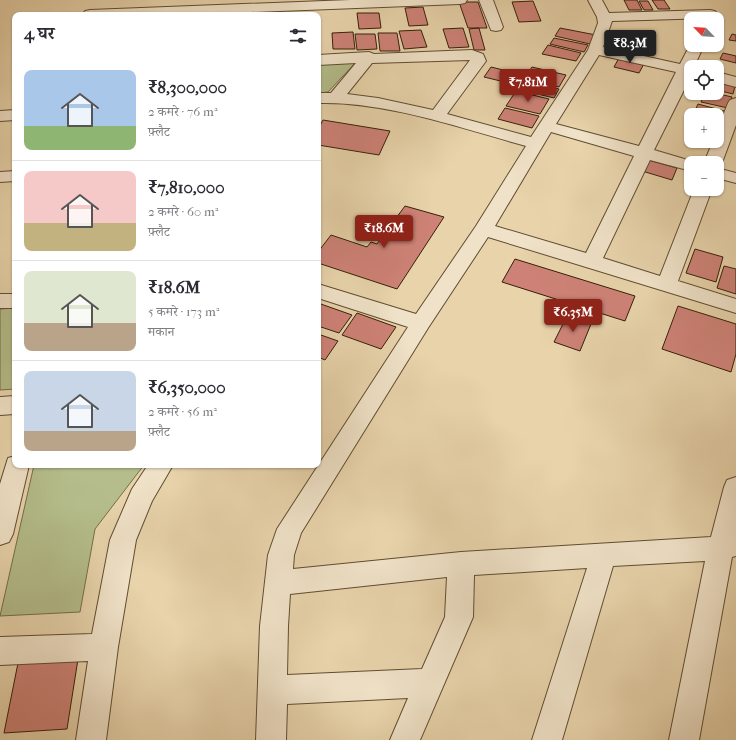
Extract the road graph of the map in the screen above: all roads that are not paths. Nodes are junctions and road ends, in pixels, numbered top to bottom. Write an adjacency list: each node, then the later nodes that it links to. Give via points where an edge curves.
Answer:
1 (94, 0): 7 (street)
2 (460, 0): 6 (street)
3 (486, 0): 11 (street)
4 (717, 0): 9 (street)
5 (599, 8): 10 (street); 12 (street, via 604,29)
6 (292, 11): 8 (street)
7 (91, 12)
8 (225, 12)
9 (711, 12)
10 (684, 14)
11 (496, 27)
12 (595, 50): 15 (street); 25 (street)
13 (369, 57): 14 (street); 20 (street); 24 (street, via 478,57 478,61)
14 (321, 60)
15 (684, 70)
16 (684, 79): 26 (street)
17 (724, 79): 18 (street)
18 (736, 82)
19 (321, 98): 20 (street)
20 (336, 98): 24 (street, via 376,102)
21 (736, 104): 27 (street)
22 (12, 115): 23 (street)
23 (0, 116)
24 (437, 116): 25 (street)
25 (540, 135): 26 (street); 34 (street)
26 (645, 154): 28 (street); 35 (street)
27 (716, 156)
28 (684, 164)
29 (724, 175): 32 (street)
30 (12, 176): 31 (street)
31 (0, 177)
32 (736, 178)
33 (700, 196): 36 (street)
34 (484, 230): 35 (street); 41 (street)
35 (590, 262): 36 (street)
36 (667, 285): 40 (street)
37 (321, 292): 41 (street)
38 (0, 301): 39 (street)
39 (12, 301)
40 (736, 306)
41 (421, 323): 51 (street, via 290,529 281,555)
42 (12, 405): 43 (street)
43 (0, 406)
44 (16, 468): 47 (street)
45 (159, 468): 52 (street, via 141,496 123,540)
46 (736, 487): 48 (street)
47 (0, 534)
48 (728, 547): 49 (street); 60 (street)
49 (604, 554): 50 (street); 59 (street)
50 (461, 564): 51 (street); 54 (street, via 460,617)
51 (278, 582): 55 (street)
52 (104, 647): 53 (street); 56 (street)
53 (0, 651)
54 (430, 683): 55 (street); 58 (street)
55 (272, 690): 57 (street)
56 (91, 740)
57 (271, 740)
58 (405, 740)
59 (547, 740)
60 (684, 740)

